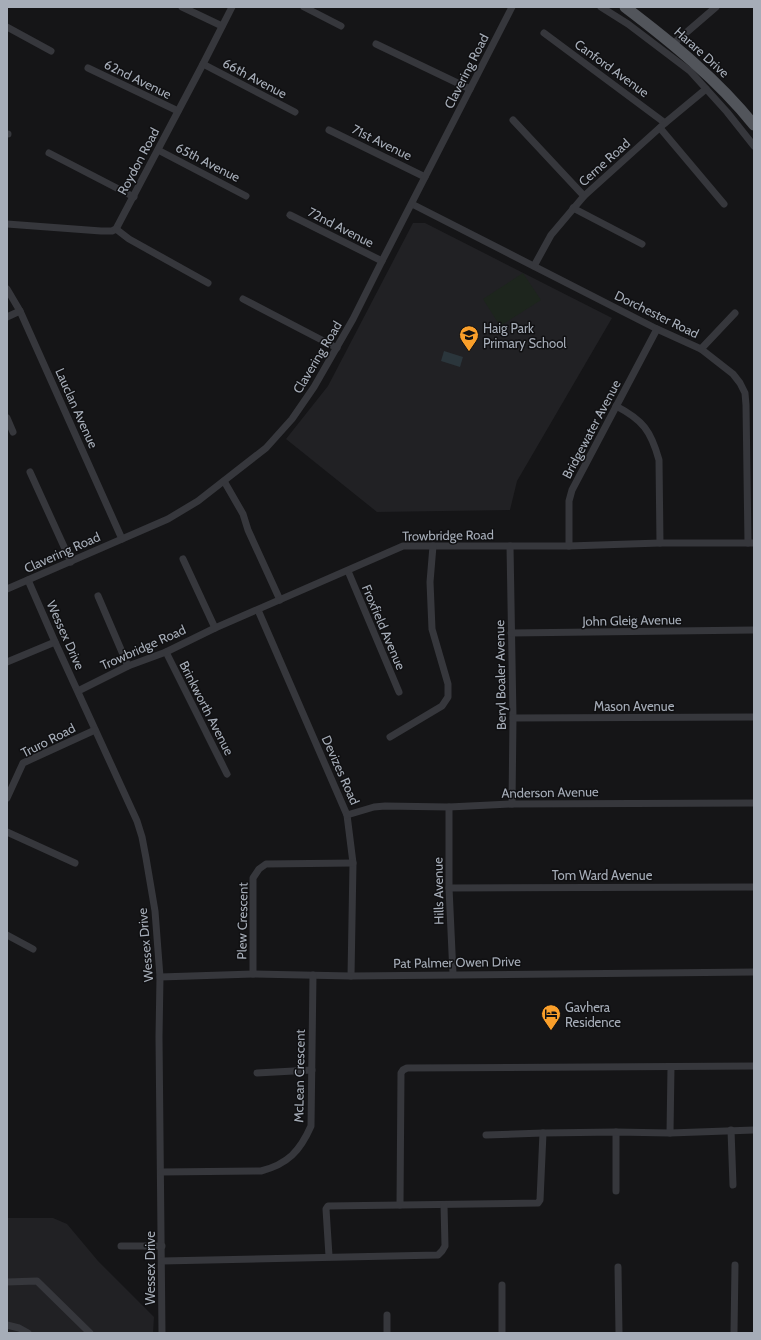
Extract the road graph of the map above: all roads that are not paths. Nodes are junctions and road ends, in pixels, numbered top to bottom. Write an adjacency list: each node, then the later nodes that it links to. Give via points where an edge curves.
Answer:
1 (182, 7): 8 (street)
2 (232, 7): 8 (street, Roydon Road)
3 (304, 7): 9 (street)
4 (512, 7): 17 (street, Clavering Road)
5 (601, 7): 18 (street, via 682,64)
6 (625, 7): 13 (main road, Harare Drive)
7 (716, 7): 13 (street)
8 (222, 26): 15 (street, Roydon Road)
9 (341, 26)
10 (7, 27): 14 (street)
11 (544, 33): 22 (street, Canford Avenue)
12 (376, 44): 17 (street)
13 (673, 44): 23 (main road, Harare Drive, via 738,105)
14 (51, 51)
15 (203, 64): 19 (street, Roydon Road); 20 (street, 66th Avenue)
16 (88, 68): 19 (street, 62nd Avenue)
17 (470, 89): 29 (street, Clavering Road)
18 (706, 89): 22 (street, Cerne Road); 26 (street)
19 (178, 111): 27 (street, Roydon Road)
20 (295, 112)
21 (513, 120): 31 (street)
22 (666, 123): 24 (street, Cerne Road)
23 (754, 125)
24 (660, 128): 31 (street, Cerne Road); 34 (street)
25 (329, 130): 29 (street, 71st Avenue)
26 (754, 146)
27 (158, 150): 30 (street, 65th Avenue); 32 (street, Roydon Road)
28 (49, 153): 32 (street)
29 (425, 176): 33 (street, Clavering Road)
30 (246, 196)
31 (584, 196): 35 (street, Cerne Road)
32 (134, 197): 38 (street, Roydon Road)
33 (412, 204): 40 (street, Clavering Road); 41 (street, Dorchester Road)
34 (724, 204)
35 (573, 208): 39 (street); 41 (street, Cerne Road, via 551,235)
36 (290, 215): 40 (street, 72nd Avenue)
37 (7, 224): 38 (street, via 101,231)
38 (116, 229): 42 (street, via 129,239)
39 (642, 244)
40 (382, 261): 49 (street, Clavering Road)
41 (534, 266): 48 (street, Dorchester Road)
42 (208, 283)
43 (7, 289): 45 (street, Lauclan Avenue)
44 (243, 298): 49 (street)
45 (20, 311): 47 (street); 56 (street, Lauclan Avenue)
46 (735, 314): 50 (street)
47 (7, 317)
48 (657, 329): 50 (street, Dorchester Road); 51 (street, Bridgewater Avenue)
49 (337, 348): 55 (street, Clavering Road, via 292,419 266,448)
50 (701, 349): 58 (street, Dorchester Road, via 733,374 745,393)
51 (616, 406): 57 (street, via 641,422 656,447 659,460); 61 (street, Bridgewater Avenue, via 572,490 569,501)
52 (7, 418): 53 (street)
53 (13, 432)
54 (30, 472): 63 (street)
55 (224, 481): 56 (street, Clavering Road, via 168,519); 68 (street, via 243,514)
56 (122, 539): 63 (street, Clavering Road)
57 (660, 543): 58 (street, Trowbridge Road); 61 (street, Trowbridge Road)
58 (751, 543)
59 (433, 546): 60 (street, Trowbridge Road); 64 (street, Trowbridge Road, via 397,547); 82 (street, via 430,582 432,629 448,684 448,696 442,706)
60 (510, 546): 61 (street, Trowbridge Road); 72 (street, Beryl Boaler Avenue)
61 (569, 546)
62 (183, 559): 70 (street)
63 (71, 562): 65 (street, Clavering Road)
64 (348, 571): 68 (street, Trowbridge Road); 78 (street, Froxfield Avenue)
65 (28, 580): 66 (street, Clavering Road); 73 (street, Wessex Drive)
66 (7, 589)
67 (98, 596): 76 (street)
68 (280, 600): 69 (street, Trowbridge Road)
69 (258, 610): 70 (street, Trowbridge Road); 88 (street, Devizes Road)
70 (215, 628): 74 (street, Trowbridge Road)
71 (754, 630): 72 (street, John Gleig Avenue)
72 (511, 633): 80 (street, Beryl Boaler Avenue)
73 (54, 642): 75 (street); 77 (street, Wessex Drive)
74 (166, 652): 76 (street, Trowbridge Road); 83 (street, Brinkworth Avenue)
75 (7, 662)
76 (128, 666): 77 (street, Trowbridge Road)
77 (78, 691): 81 (street, Wessex Drive)
78 (399, 692)
79 (754, 717): 80 (street, Mason Avenue)
80 (513, 718): 86 (street, Beryl Boaler Avenue)
81 (94, 730): 84 (street, Truro Road, via 23,764); 101 (street, Wessex Drive, via 142,837 155,912)
82 (390, 737)
83 (227, 774)
84 (7, 798)
85 (754, 803): 86 (street, Anderson Avenue)
86 (512, 804): 87 (street, Anderson Avenue)
87 (449, 807): 88 (street, Anderson Avenue, via 385,806); 93 (street, Hills Avenue)
88 (347, 815): 91 (street, Devizes Road)
89 (7, 832): 90 (street)
90 (75, 863)
91 (353, 863): 97 (street, Plew Crescent, via 266,864 258,869 253,878); 100 (street, Devizes Road)
92 (754, 887): 93 (street, Tom Ward Avenue)
93 (449, 888): 98 (street, Hills Avenue)
94 (7, 935): 95 (street)
95 (33, 949)
96 (754, 972): 98 (street, Pat Palmer Owen Drive)
97 (253, 974): 99 (street, Pat Palmer Owen Drive); 101 (street, Pat Palmer Owen Drive)
98 (453, 974): 100 (street, Pat Palmer Owen Drive)
99 (313, 975): 100 (street, Pat Palmer Owen Drive); 104 (street, McLean Crescent)
100 (351, 976)
101 (160, 977): 112 (street, Wessex Drive)
102 (754, 1066): 103 (street)
103 (671, 1067): 110 (street); 115 (street, via 403,1070)
104 (312, 1070): 105 (street); 112 (street, McLean Crescent, via 311,1126 299,1150 282,1164 261,1171)
105 (258, 1073)
106 (732, 1130): 107 (street); 110 (street); 113 (street)
107 (754, 1130)
108 (616, 1132): 109 (street); 110 (street); 114 (street)
109 (543, 1133): 111 (street); 116 (street, via 538,1203)
110 (670, 1133)
111 (486, 1135)
112 (161, 1172): 118 (street, Wessex Drive)
113 (733, 1185)
114 (616, 1191)
115 (400, 1205): 116 (street); 119 (street, via 328,1206 326,1209)
116 (444, 1205): 119 (street, via 445,1246 438,1255)
117 (121, 1246): 118 (street)
118 (162, 1246): 120 (street, Wessex Drive)
119 (329, 1256): 120 (street)
120 (162, 1261): 129 (street, Wessex Drive)
121 (735, 1265): 133 (street)
122 (618, 1267): 132 (street)
123 (7, 1282): 128 (street, via 37,1281)
124 (502, 1284): 131 (street)
125 (387, 1315): 130 (street)
126 (7, 1325): 127 (street)
127 (28, 1333)
128 (90, 1333)
129 (162, 1333)
130 (387, 1333)
131 (502, 1333)
132 (620, 1333)
133 (734, 1333)

